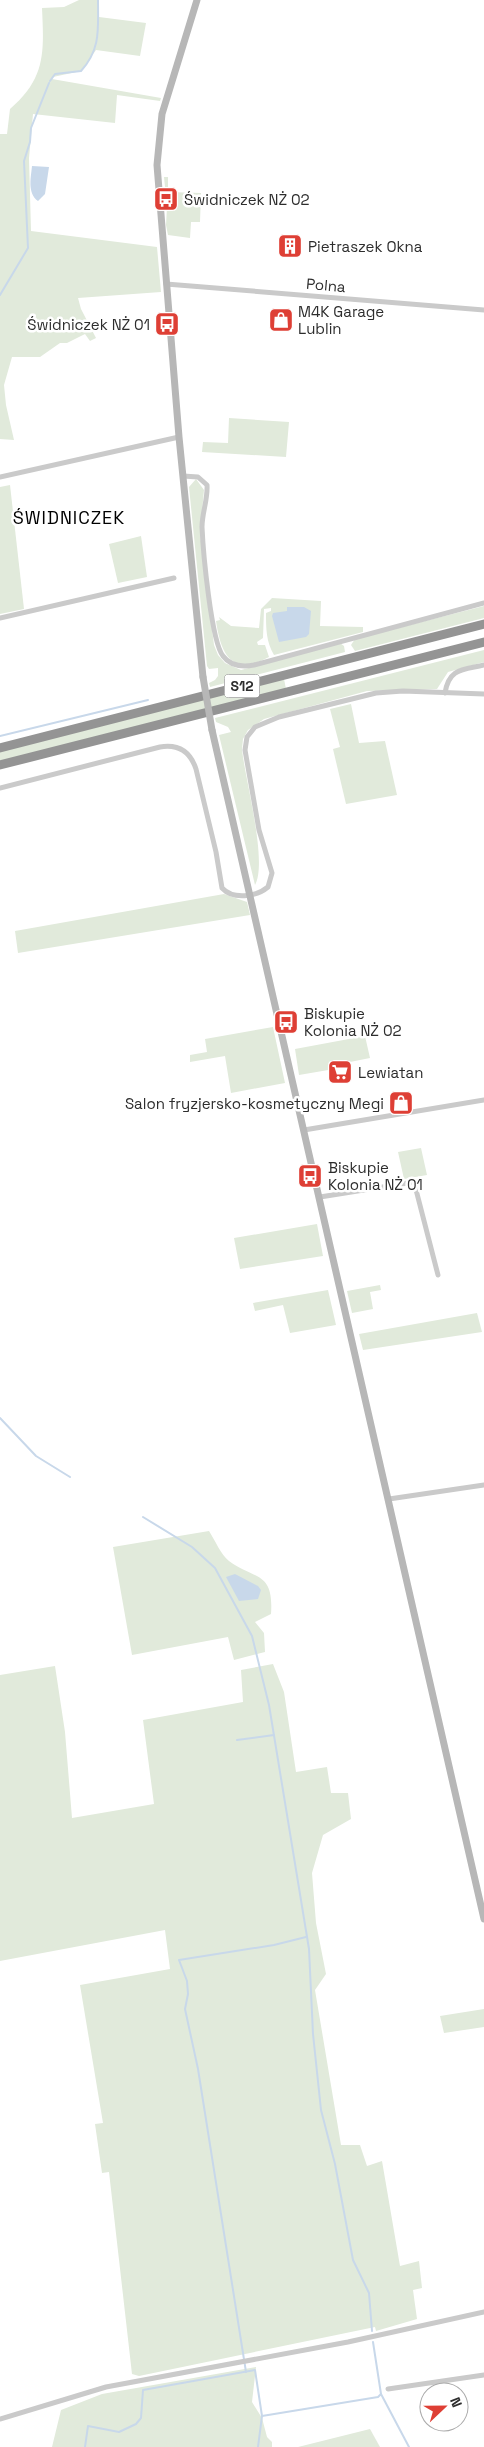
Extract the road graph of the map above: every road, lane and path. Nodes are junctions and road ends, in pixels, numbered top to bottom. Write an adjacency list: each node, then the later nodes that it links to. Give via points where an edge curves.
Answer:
1 (197, 0): 2 (street, via 158,136 157,165)
2 (166, 284): 3 (street, Polna); 4 (street)
3 (484, 310)
4 (179, 437): 5 (street); 6 (street)
5 (183, 476): 8 (street, via 198,477 206,485 203,535 215,636 222,656 234,665 254,665); 18 (street, bridge, via 203,677 212,730)
6 (0, 477)
7 (174, 578): 9 (street)
8 (484, 604)
9 (0, 618)
10 (484, 624): 15 (highway, S12)
11 (484, 642): 16 (highway, S12)
12 (484, 665): 13 (street, via 452,674)
13 (445, 693): 14 (street); 18 (street, via 376,694 270,720 252,730 246,741 246,755 259,830 272,873 268,887)
14 (484, 694)
15 (0, 748)
16 (0, 765)
17 (0, 788): 18 (street, via 160,746 179,747 191,756 196,768 222,888 234,896)
18 (251, 894): 20 (street)
19 (484, 1100): 20 (street)
20 (304, 1130): 21 (street)
21 (320, 1197): 22 (street, via 414,1182); 24 (street)
22 (438, 1276)
23 (484, 1485): 24 (street)
24 (389, 1499): 25 (street)
25 (484, 1919)
26 (484, 2312): 29 (street, via 366,2339 106,2387)
27 (484, 2375): 28 (street)
28 (388, 2389)
29 (0, 2419)

